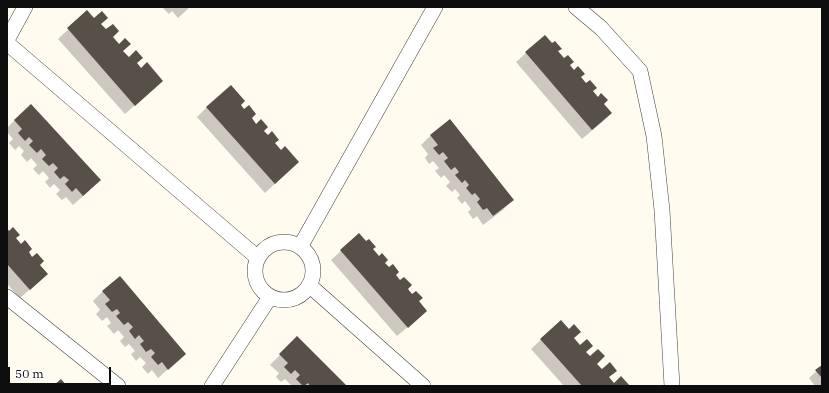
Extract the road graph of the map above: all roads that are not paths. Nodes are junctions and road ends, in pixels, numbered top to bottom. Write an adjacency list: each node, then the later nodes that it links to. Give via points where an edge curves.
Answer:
1 (25, 7): 4 (street)
2 (435, 7): 5 (street)
3 (576, 7): 13 (street, via 601,28 640,71 654,136 662,210)
4 (7, 41): 6 (street)
5 (300, 247): 6 (street, via 288,242 276,243 266,248); 7 (street, via 308,254 312,264 313,275)
6 (258, 258): 9 (street, via 255,268 256,280)
7 (309, 285): 9 (street, via 299,296 285,300); 12 (street)
8 (7, 297): 10 (street)
9 (270, 297): 11 (street)
10 (118, 386)
11 (212, 386)
12 (423, 386)
13 (672, 386)

